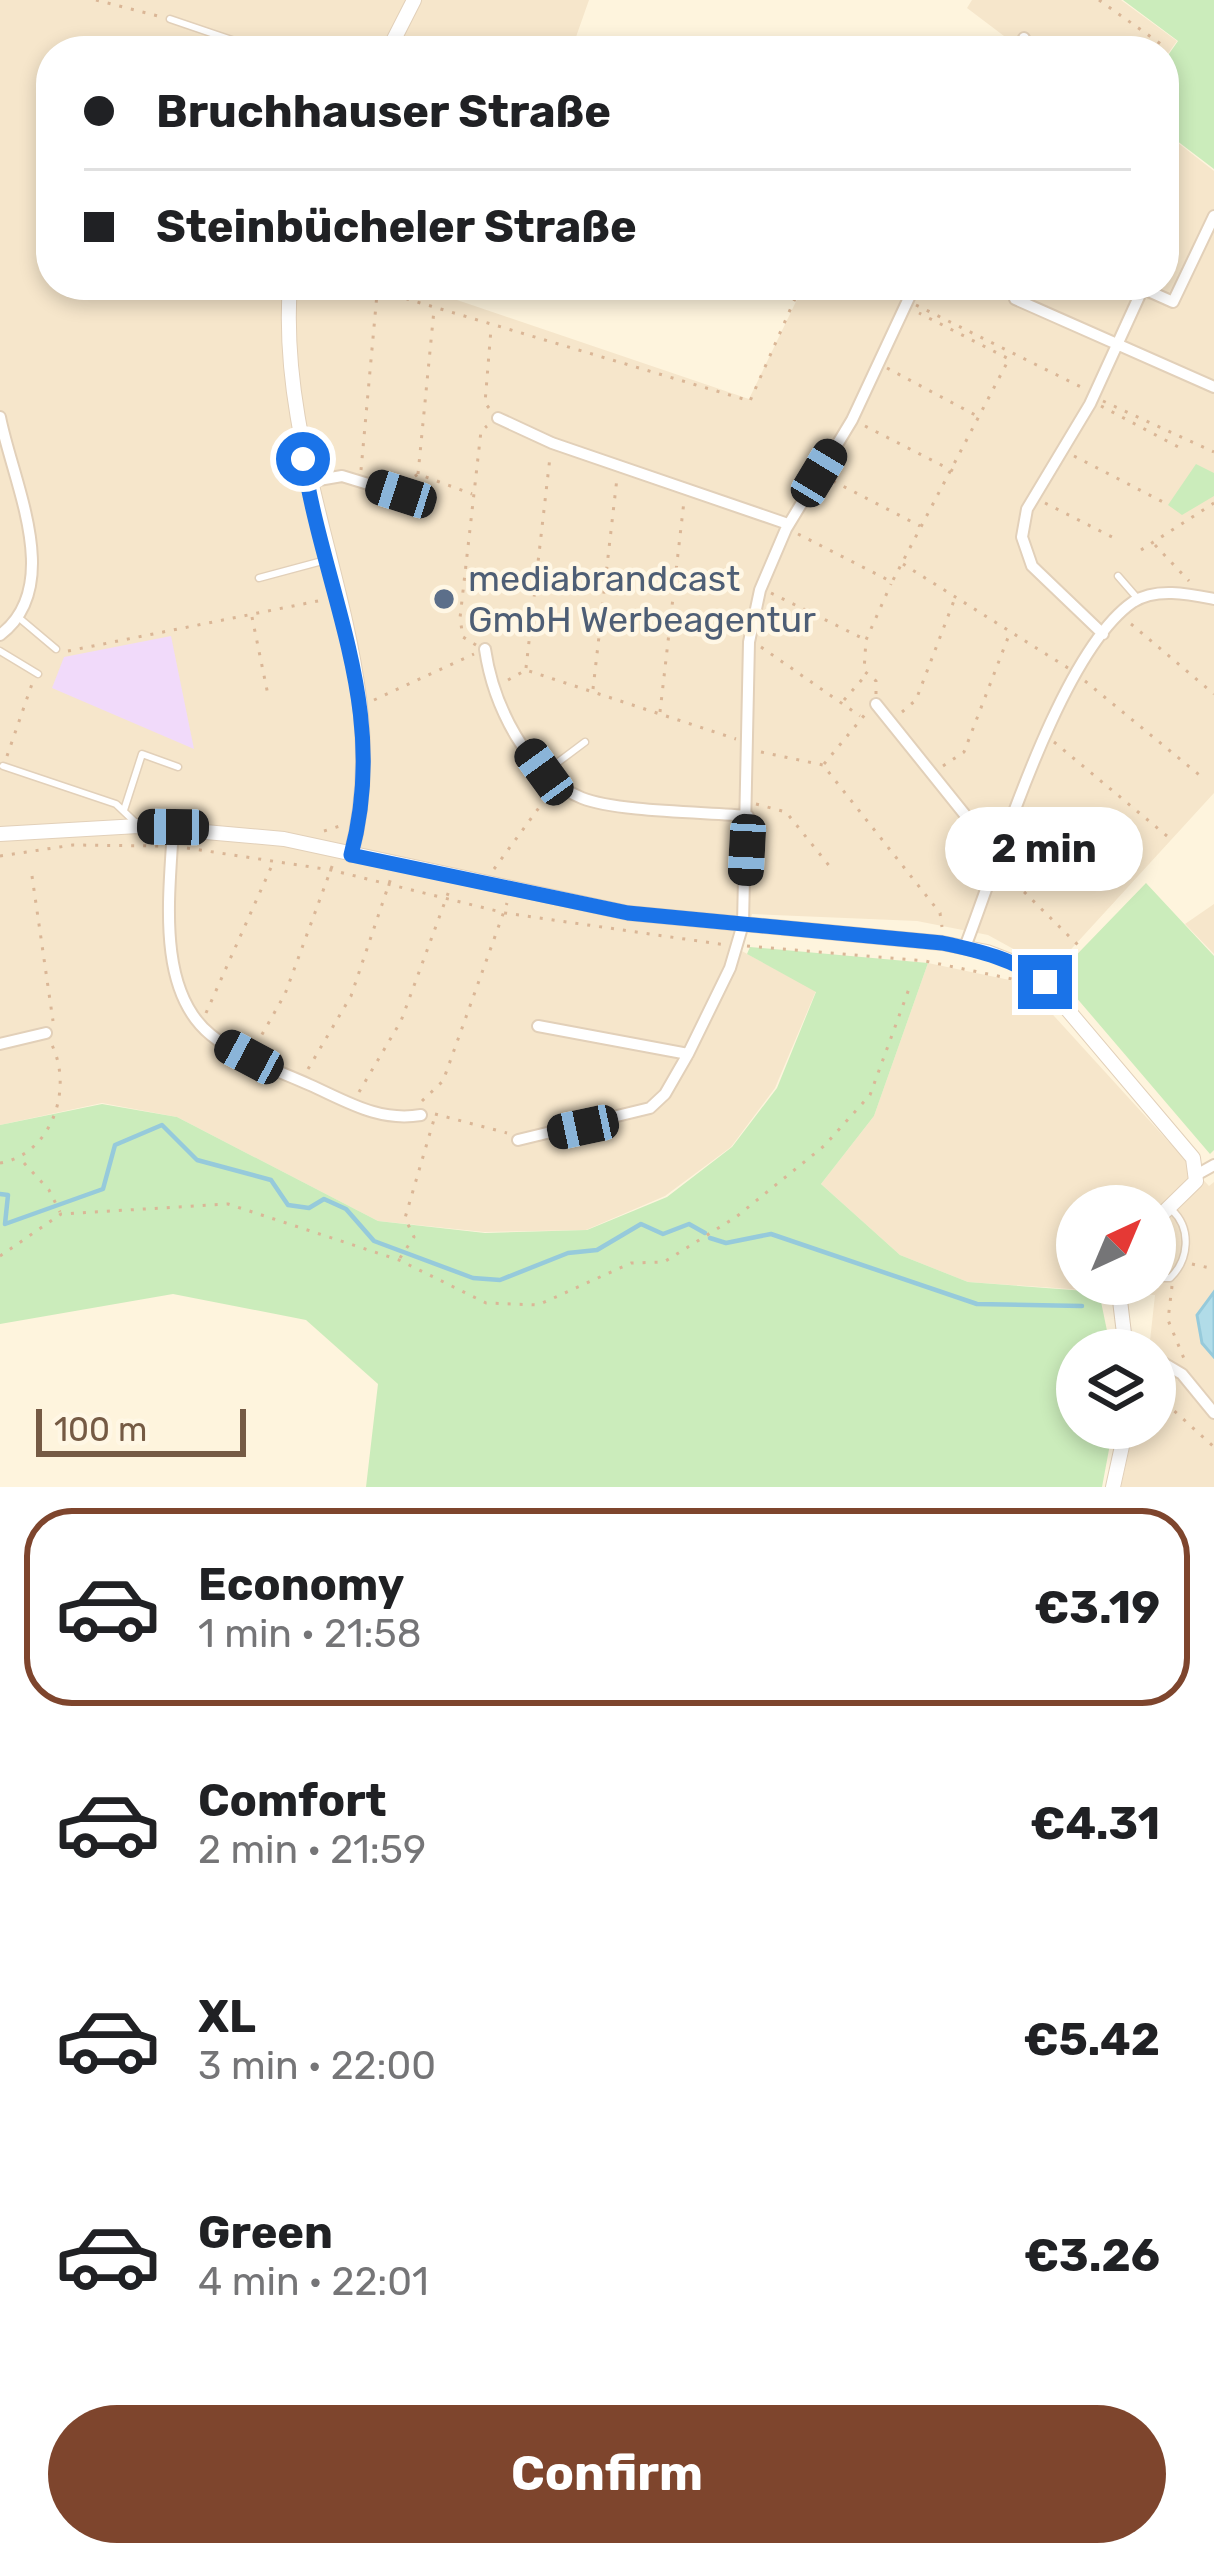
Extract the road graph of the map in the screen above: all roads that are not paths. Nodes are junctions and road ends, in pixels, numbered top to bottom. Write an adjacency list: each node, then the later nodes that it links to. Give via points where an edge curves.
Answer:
1 (414, 0): 4 (street)
2 (170, 19): 3 (lane)
3 (220, 36)
4 (396, 36)
5 (1214, 216): 6 (street)
6 (1179, 288)
7 (290, 300): 16 (street, via 291,400)
8 (908, 300): 18 (street, via 852,420)
9 (1018, 300): 11 (street)
10 (1134, 300): 11 (street)
11 (1117, 344): 12 (street); 25 (street, via 1034,497 1022,537 1032,566)
12 (1214, 387)
13 (0, 417): 15 (street)
14 (498, 418): 18 (street)
15 (6, 475): 24 (street, via 35,555)
16 (307, 482): 17 (street, via 342,476); 19 (street)
17 (401, 494)
18 (788, 524): 36 (street, via 749,642)
19 (326, 560): 21 (lane); 42 (street, via 363,703 367,776)
20 (1118, 576): 23 (lane)
21 (260, 578)
22 (1208, 598): 23 (street, via 1175,592)
23 (1138, 599): 25 (street)
24 (18, 617): 26 (street); 27 (lane)
25 (1103, 634): 41 (street, via 1074,672)
26 (0, 635)
27 (56, 649)
28 (485, 650): 35 (street, via 491,690)
29 (0, 651): 30 (lane)
30 (38, 674)
31 (876, 704): 41 (street)
32 (585, 742): 35 (lane)
33 (3, 766): 37 (lane)
34 (178, 766): 37 (lane, via 142,754)
35 (544, 772): 36 (street, via 584,800)
36 (748, 809): 43 (street)
37 (124, 810): 38 (lane)
38 (138, 826): 39 (street); 40 (street)
39 (173, 827): 42 (street, via 284,839); 49 (street, via 174,974 200,1025 249,1057 388,1120)
40 (0, 834)
41 (1002, 850): 44 (street)
42 (341, 856): 43 (street, via 628,913)
43 (743, 924): 44 (street); 48 (street)
44 (965, 947): 52 (street, via 1045,982)
45 (538, 1026): 48 (street)
46 (46, 1034): 47 (street)
47 (0, 1044)
48 (688, 1054): 50 (street, via 650,1108)
49 (421, 1115)
50 (518, 1140)
51 (1214, 1166): 52 (street)
52 (1198, 1174): 53 (street)
53 (1176, 1201)
54 (1176, 1217): 55 (lane, via 1186,1232)
55 (1176, 1270)
56 (1176, 1370): 57 (street)
57 (1214, 1412)
58 (1121, 1449): 59 (street)
59 (1113, 1487)

